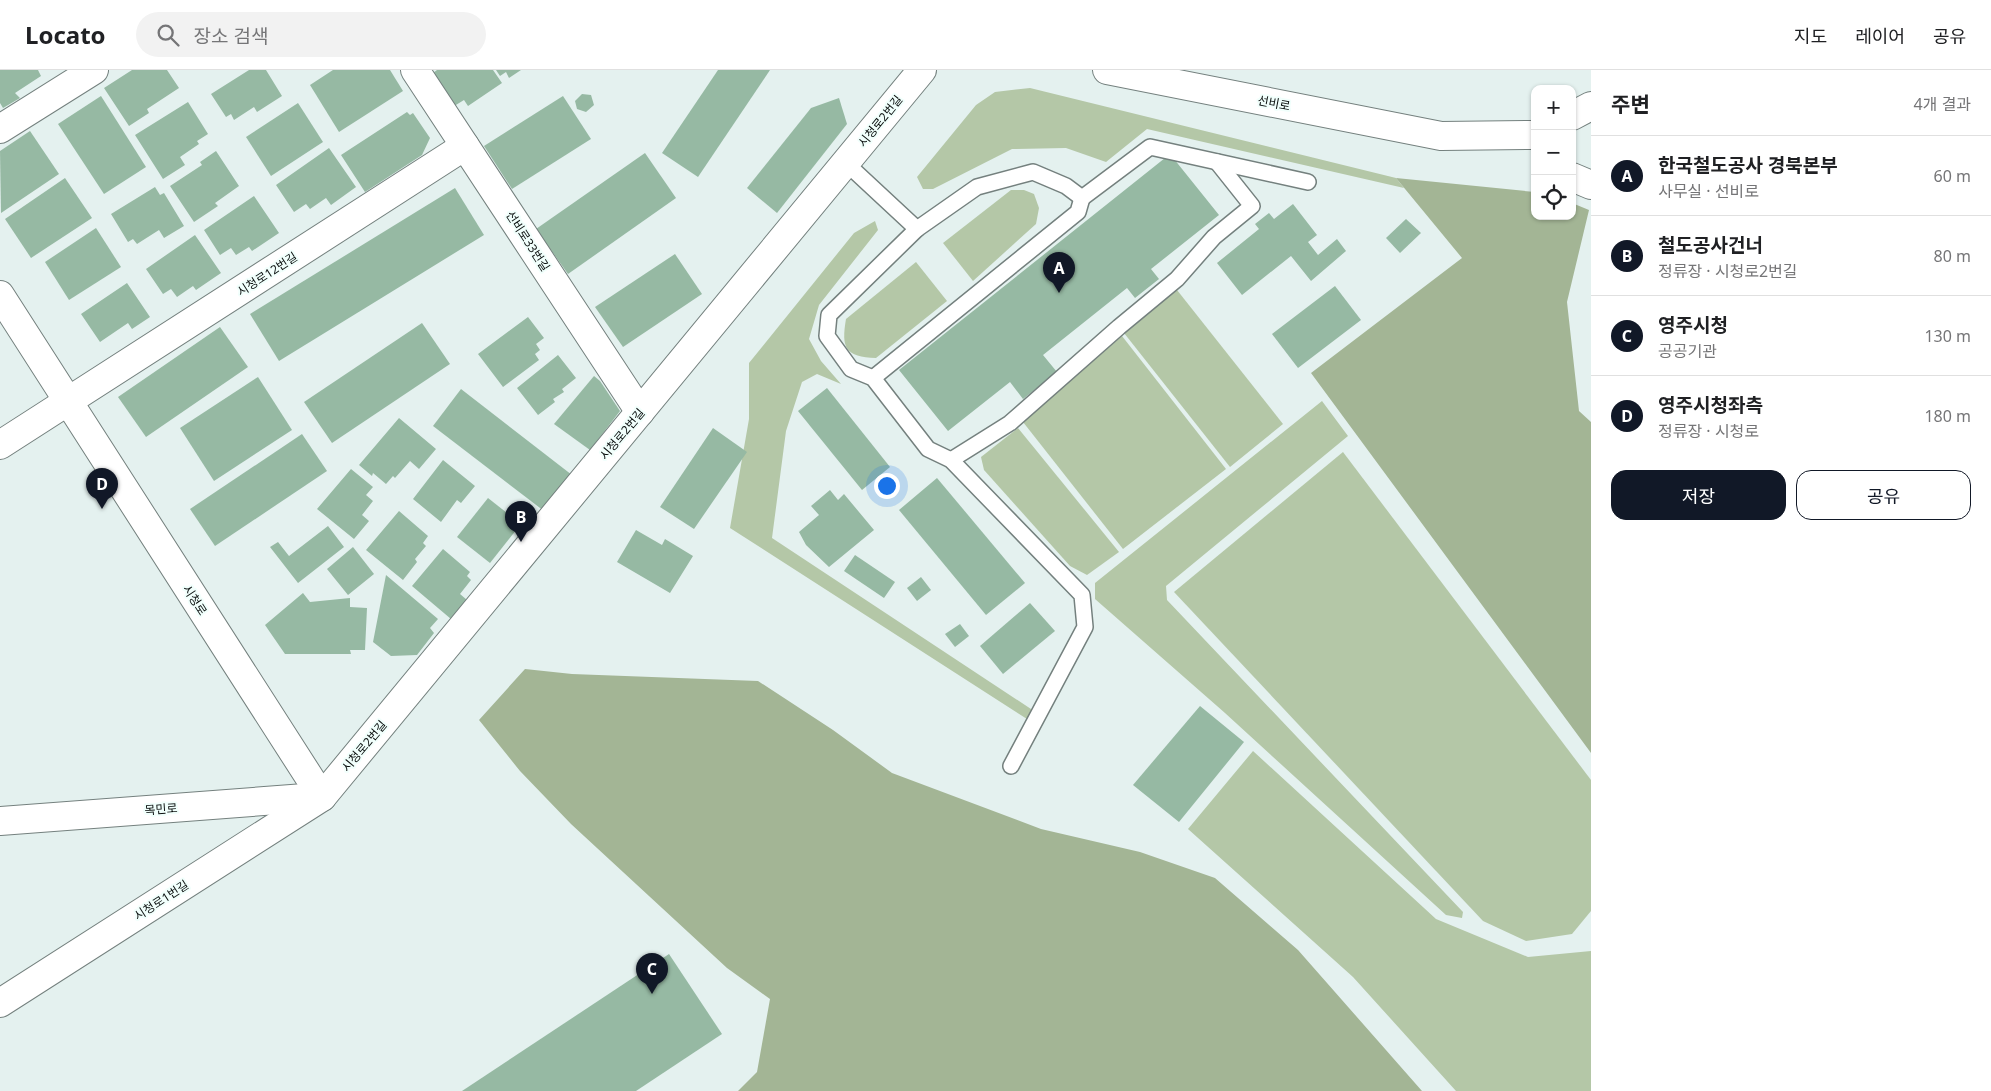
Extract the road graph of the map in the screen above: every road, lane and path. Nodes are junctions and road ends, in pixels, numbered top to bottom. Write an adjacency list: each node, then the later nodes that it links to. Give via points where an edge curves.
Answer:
1 (94, 70): 7 (main road)
2 (415, 70): 9 (main road, 선비로33번길)
3 (922, 70): 11 (main road, 시청로2번길)
4 (1108, 70): 8 (main road, 선비로, via 1441,136)
5 (1591, 106): 6 (main road)
6 (1576, 114)
7 (0, 129)
8 (1531, 137)
9 (465, 146): 19 (main road, 시청로12번길); 20 (main road, 선비로33번길)
10 (1217, 162): 13 (lane); 15 (lane, via 1150,147); 22 (lane, via 1252,206 1214,237 1177,279 1010,423)
11 (846, 163): 16 (lane); 20 (main road, 시청로2번길)
12 (1576, 179): 14 (main road)
13 (1308, 182)
14 (1591, 185)
15 (1082, 198): 16 (lane, via 1066,186 1033,172 977,187); 18 (lane, via 1078,212)
16 (917, 229): 18 (lane, via 829,315 827,336 851,369)
17 (0, 295): 19 (main road, 시청로)
18 (873, 378): 22 (lane, via 928,450)
19 (68, 402): 21 (main road); 24 (main road, 시청로)
20 (640, 412): 24 (main road, 시청로2번길)
21 (0, 445)
22 (951, 460): 23 (lane, via 1082,595 1085,627)
23 (1011, 766)
24 (322, 797): 25 (main road, 목민로); 26 (main road, 시청로1번길)
25 (0, 821)
26 (0, 1003)

